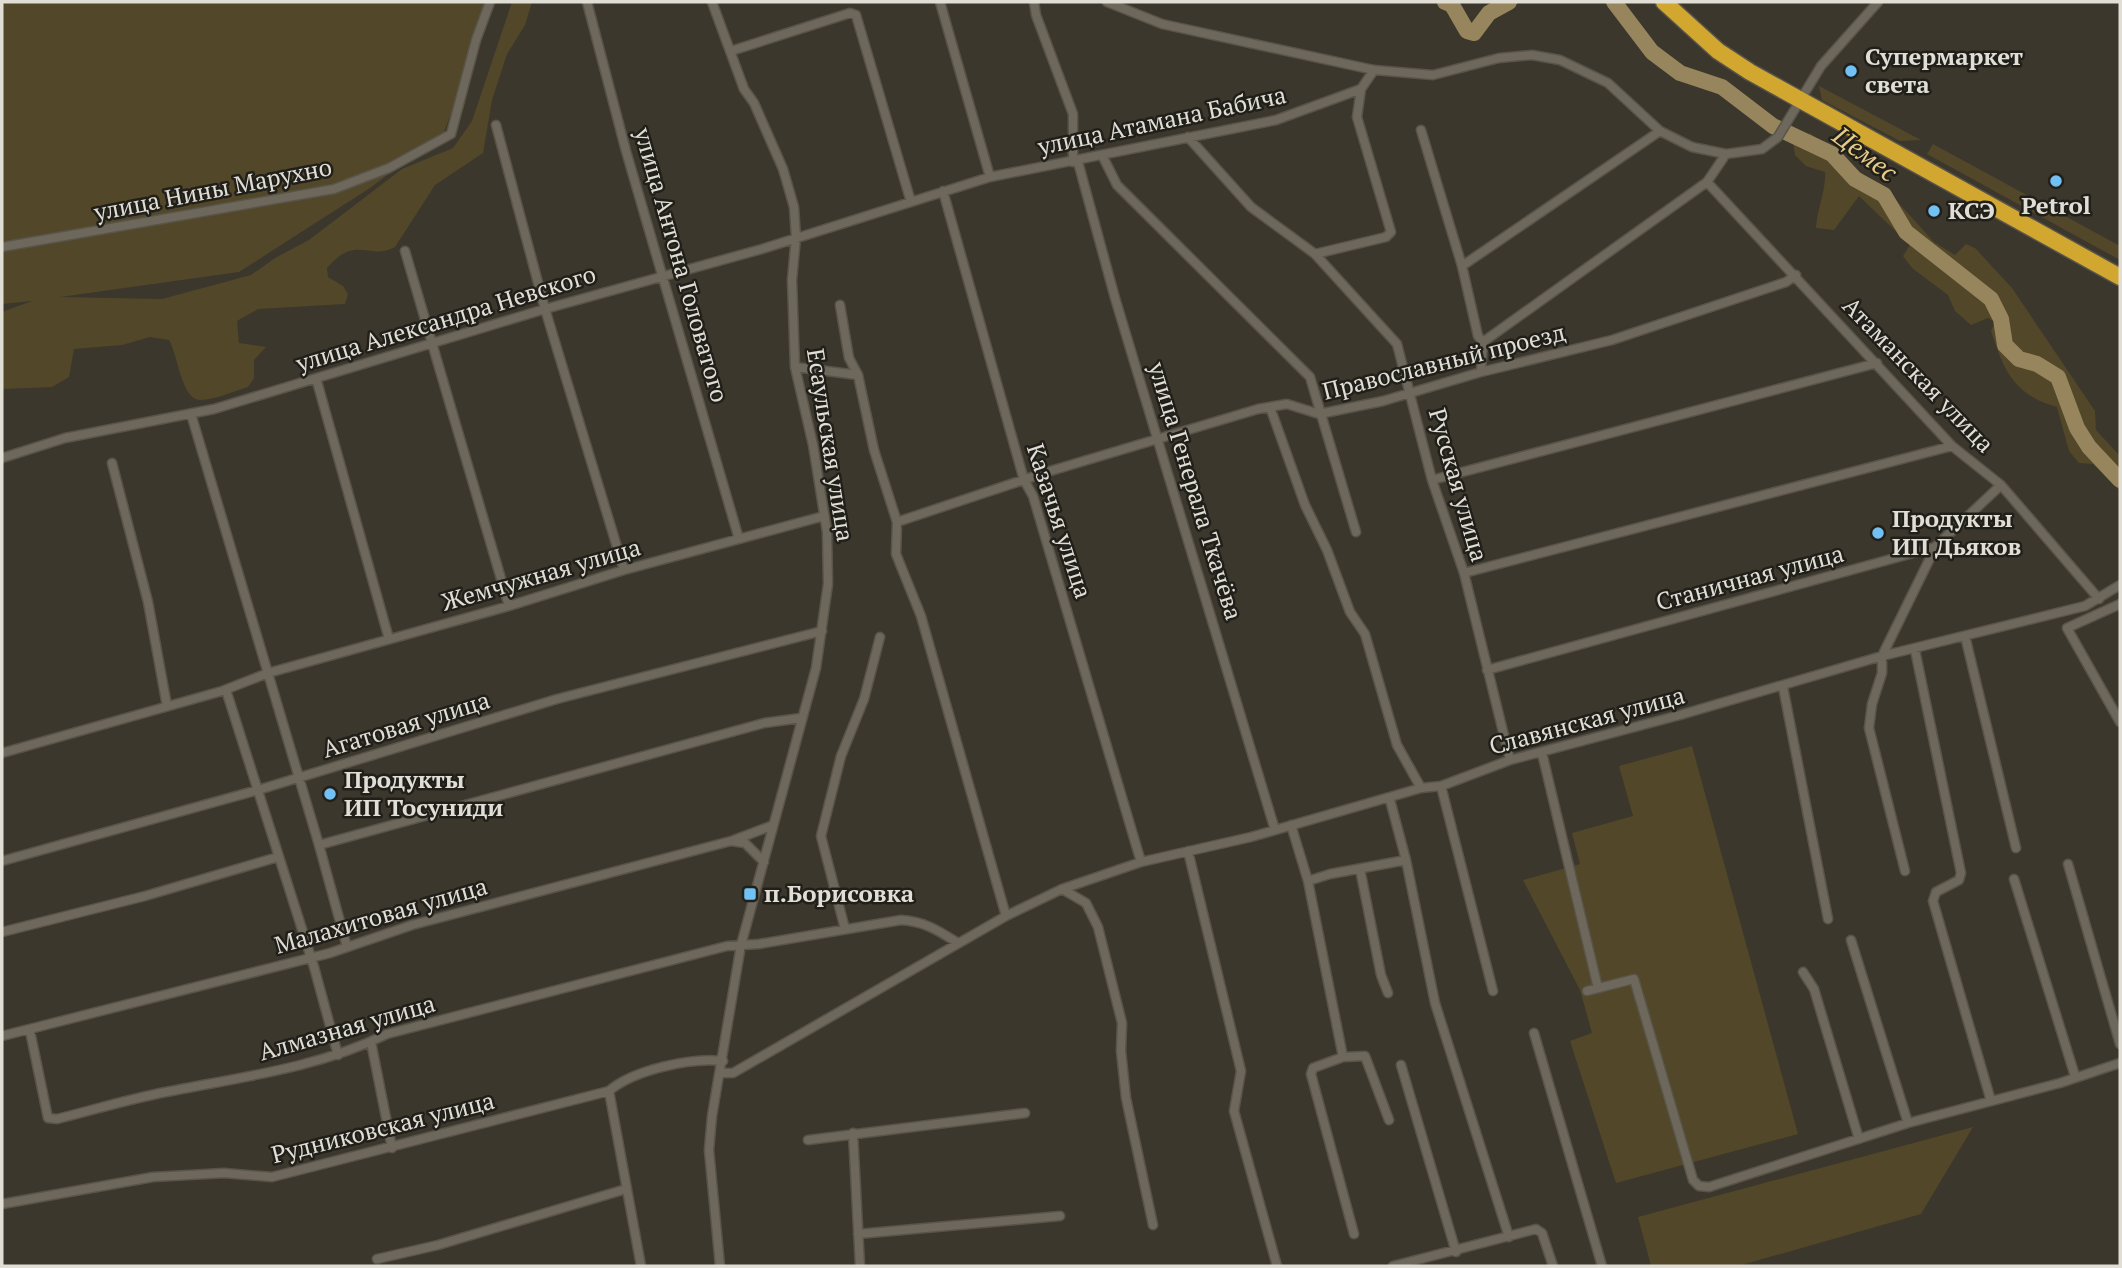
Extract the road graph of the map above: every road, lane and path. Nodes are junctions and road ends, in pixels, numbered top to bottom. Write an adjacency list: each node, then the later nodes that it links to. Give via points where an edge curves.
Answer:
1 (490, 2): 25 (street, улица Нины Марухно, via 451,134 389,168 334,189)
2 (587, 2): 30 (street, улица Антона Головатого)
3 (712, 2): 9 (street, Есаульская улица)
4 (940, 2): 20 (street)
5 (1034, 2): 19 (street, улица Генерала Ткачёва, via 1073,114)
6 (1107, 2): 10 (street, via 1162,24)
7 (1664, 2): 12 (highway, via 1718,51)
8 (1878, 2): 12 (street, via 1821,66)
9 (731, 51): 23 (street, via 850,12 856,15); 24 (street, Есаульская улица, via 783,169 794,207)
10 (1374, 71): 11 (street); 15 (street, via 1433,75 1499,58 1532,55 1560,60 1608,83)
11 (1361, 89): 16 (street, улица Атамана Бабича, via 1276,120); 27 (street, via 1357,117 1391,232)
12 (1801, 102): 17 (street, via 1778,136 1762,149); 31 (highway)
13 (496, 125): 33 (street)
14 (1421, 130): 28 (street)
15 (1660, 131): 17 (street, via 1692,146); 28 (street)
16 (1188, 137): 18 (street, улица Атамана Бабича); 27 (street, Русская улица, via 1251,207)
17 (1726, 154): 21 (street)
18 (1103, 157): 19 (street, улица Атамана Бабича); 44 (street, via 1117,185 1310,377)
19 (1076, 162): 20 (street, улица Атамана Бабича); 45 (street, улица Генерала Ткачёва)
20 (990, 177): 22 (street, улица Атамана Бабича)
21 (1707, 182): 29 (street, Атаманская улица); 34 (street)
22 (943, 191): 23 (street); 49 (street, Казачья улица)
23 (911, 202): 24 (street)
24 (796, 237): 30 (street, улица Александра Невского); 37 (street, Есаульская улица, via 792,280)
25 (2, 247)
26 (405, 251): 35 (street)
27 (1315, 254): 41 (street, Русская улица, via 1397,344)
28 (1462, 266): 34 (street)
29 (1796, 275): 36 (street, Атаманская улица); 38 (street, Православный проезд, via 1612,340)
30 (664, 276): 33 (street, улица Александра Невского); 55 (street, улица Антона Головатого)
31 (2120, 277)
32 (840, 305): 39 (street, Есаульская улица, via 849,358)
33 (545, 309): 35 (street, улица Александра Невского); 57 (street)
34 (1483, 342): 38 (street)
35 (431, 344): 40 (street, улица Александра Невского); 62 (street)
36 (1877, 363): 46 (street, Атаманская улица); 50 (street)
37 (795, 367): 39 (street); 52 (street, Есаульская улица)
38 (1481, 372): 41 (street, Православный проезд)
39 (858, 375): 53 (street, Есаульская улица, via 874,450)
40 (316, 378): 43 (street, улица Александра Невского); 66 (street)
41 (1411, 392): 44 (street, Православный проезд); 50 (street, Русская улица)
42 (1270, 407): 44 (street, Православный проезд, via 1287,404); 45 (street, Православный проезд); 81 (street, via 1305,505 1350,612 1365,634 1397,744)
43 (191, 414): 47 (street, улица Александра Невского, via 65,438); 70 (street)
44 (1319, 414): 54 (street)
45 (1158, 441): 49 (street, Православный проезд); 86 (street, улица Генерала Ткачёва)
46 (1952, 446): 51 (street, Атаманская улица); 58 (street)
47 (2, 458)
48 (112, 463): 73 (street, via 148,602)
49 (1024, 480): 53 (street, Православный проезд); 95 (street, Казачья улица, via 1033,496)
50 (1432, 480): 58 (street, Русская улица)
51 (2001, 485): 56 (street, Станичная улица); 60 (street, Атаманская улица)
52 (824, 516): 55 (street, Жемчужная улица); 63 (street, Есаульская улица, via 828,584)
53 (897, 522): 102 (street, Есаульская улица, via 897,554 921,616)
54 (1356, 532)
55 (739, 539): 57 (street, Жемчужная улица)
56 (1935, 547): 68 (street); 69 (street, Станичная улица)
57 (624, 570): 62 (street, Жемчужная улица)
58 (1464, 573): 69 (street, Русская улица)
59 (2120, 584): 60 (street, Славянская улица)
60 (2099, 598): 64 (street, Славянская улица, via 2085,607)
61 (2120, 604): 75 (street, via 2067,628)
62 (509, 606): 66 (street, Жемчужная улица)
63 (822, 631): 74 (street, Есаульская улица); 79 (street, Агатовая улица, via 557,699)
64 (1965, 636): 67 (street, Славянская улица); 89 (street)
65 (880, 638): 104 (street, via 864,699 841,756 821,836)
66 (389, 639): 70 (street, Жемчужная улица)
67 (1915, 650): 68 (street, Славянская улица); 129 (street, via 1961,873 1959,880 1936,892 1933,901)
68 (1881, 656): 71 (street, Славянская улица); 98 (street, via 1882,673 1869,729)
69 (1487, 670): 78 (street, Русская улица)
70 (268, 673): 72 (street, Жемчужная улица); 79 (street)
71 (1783, 687): 77 (street, Славянская улица); 103 (street)
72 (226, 690): 73 (street, Жемчужная улица); 82 (street)
73 (167, 706): 76 (street, Жемчужная улица)
74 (801, 718): 85 (street, Есаульская улица); 88 (street, via 751,726)
75 (2120, 722)
76 (2, 753)
77 (1542, 753): 78 (street, Славянская улица); 112 (street)
78 (1510, 760): 80 (street, Славянская улица)
79 (298, 778): 82 (street, Агатовая улица); 88 (street)
80 (1441, 786): 81 (street, Славянская улица); 113 (street)
81 (1421, 788): 83 (street, Славянская улица)
82 (258, 790): 91 (street); 93 (street, Агатовая улица)
83 (1390, 800): 84 (street, Славянская улица); 92 (street)
84 (1291, 825): 86 (street, Славянская улица); 100 (street)
85 (771, 826): 87 (street, Малахитовая улица); 94 (street, Есаульская улица)
86 (1275, 830): 90 (street, Славянская улица)
87 (731, 841): 94 (street, via 745,843); 109 (street, Малахитовая улица, via 411,925)
88 (319, 845): 109 (street)
89 (2016, 848)
90 (1188, 851): 95 (street, Славянская улица); 149 (street, via 1241,1071 1234,1111)
91 (278, 857): 105 (street); 110 (street)
92 (1406, 860): 97 (street); 143 (street, via 1436,1003)
93 (2, 861)
94 (764, 862): 108 (street, Есаульская улица)
95 (1140, 862): 101 (street, Славянская улица)
96 (2068, 864): 120 (street)
97 (1360, 869): 100 (street); 115 (street)
98 (1905, 872)
99 (2014, 879): 127 (street)
100 (1308, 881): 122 (street)
101 (1062, 889): 102 (street, Славянская улица); 140 (street, via 1086,903 1098,927 1122,1023 1126,1097)
102 (1006, 915): 107 (street, Славянская улица)
103 (1829, 919)
104 (845, 929): 107 (street, Алмазная улица, via 917,920); 108 (street, Алмазная улица)
105 (2, 932)
106 (1852, 940): 132 (street)
107 (958, 943): 126 (street, Славянская улица, via 733,1073)
108 (741, 945): 119 (street, Алмазная улица, via 400,1030); 123 (street, Есаульская улица)
109 (346, 947): 110 (street, Малахитовая улица)
110 (310, 957): 116 (street, Малахитовая улица); 121 (street)
111 (1803, 972): 134 (street, via 1814,989)
112 (1598, 988): 114 (street); 134 (street, via 1634,979 1693,1180 1699,1186)
113 (1493, 991)
114 (1587, 991)
115 (1388, 993)
116 (30, 1031): 118 (street, Малахитовая улица); 121 (street, Алмазная улица, via 48,1118 57,1119)
117 (1534, 1033): 152 (street)
118 (2, 1036)
119 (371, 1042): 121 (street, Алмазная улица); 136 (street)
120 (2120, 1044)
121 (338, 1055)
122 (1343, 1057): 131 (street, via 1360,1055 1369,1060); 142 (street, via 1317,1065 1311,1074)
123 (723, 1061): 126 (street, Есаульская улица); 128 (street, Рудниковская улица, via 679,1064 622,1080)
124 (2120, 1063): 127 (street)
125 (1401, 1065): 144 (street)
126 (721, 1073): 147 (street, Есаульская улица, via 709,1150)
127 (2076, 1076): 129 (street)
128 (609, 1091): 136 (street, Рудниковская улица); 137 (street)
129 (1991, 1101): 132 (street)
130 (1025, 1113): 133 (street)
131 (1389, 1120)
132 (1908, 1123): 134 (street)
133 (853, 1133): 135 (street); 141 (street)
134 (1859, 1139)
135 (808, 1140)
136 (392, 1148): 138 (street, Рудниковская улица, via 272,1177 224,1173 164,1176)
137 (626, 1189): 145 (street); 146 (street)
138 (2, 1204)
139 (1060, 1216): 141 (street)
140 (1153, 1225)
141 (858, 1234): 148 (street)
142 (1354, 1234)
143 (1509, 1237): 144 (street); 151 (street, via 1540,1230)
144 (1456, 1252): 150 (street)
145 (377, 1259)
146 (641, 1266)
147 (720, 1266)
148 (860, 1266)
149 (1277, 1266)
150 (1393, 1266)
151 (1553, 1266)
152 (1602, 1266)

